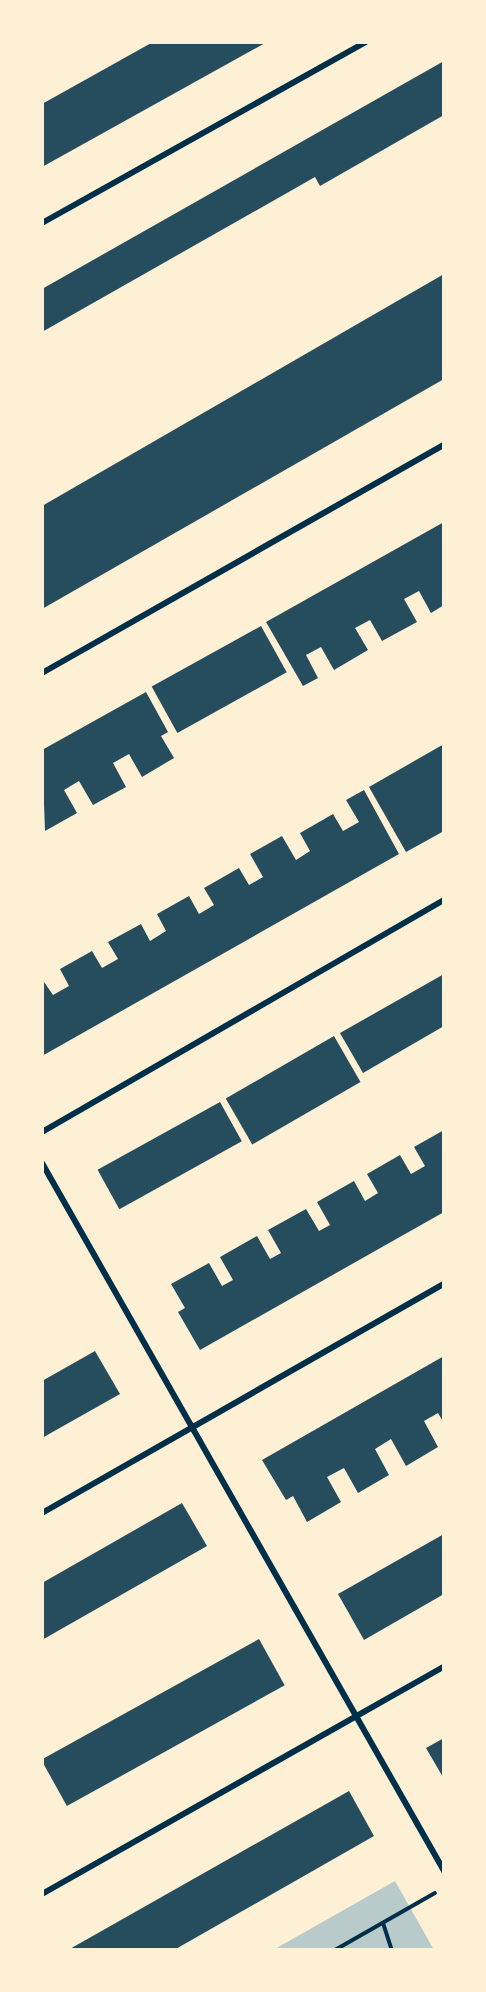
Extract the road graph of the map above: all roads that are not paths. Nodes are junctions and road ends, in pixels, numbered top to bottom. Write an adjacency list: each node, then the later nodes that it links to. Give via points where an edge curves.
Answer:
1 (366, 42): 2 (street)
2 (42, 224)
3 (444, 445): 4 (street)
4 (42, 673)
5 (444, 900): 6 (street)
6 (42, 1132)
7 (42, 1163): 9 (street)
8 (444, 1284): 9 (street)
9 (194, 1427): 10 (street); 12 (street)
10 (42, 1513)
11 (444, 1667): 12 (street)
12 (357, 1717): 13 (street); 14 (street)
13 (444, 1871)
14 (42, 1894)

